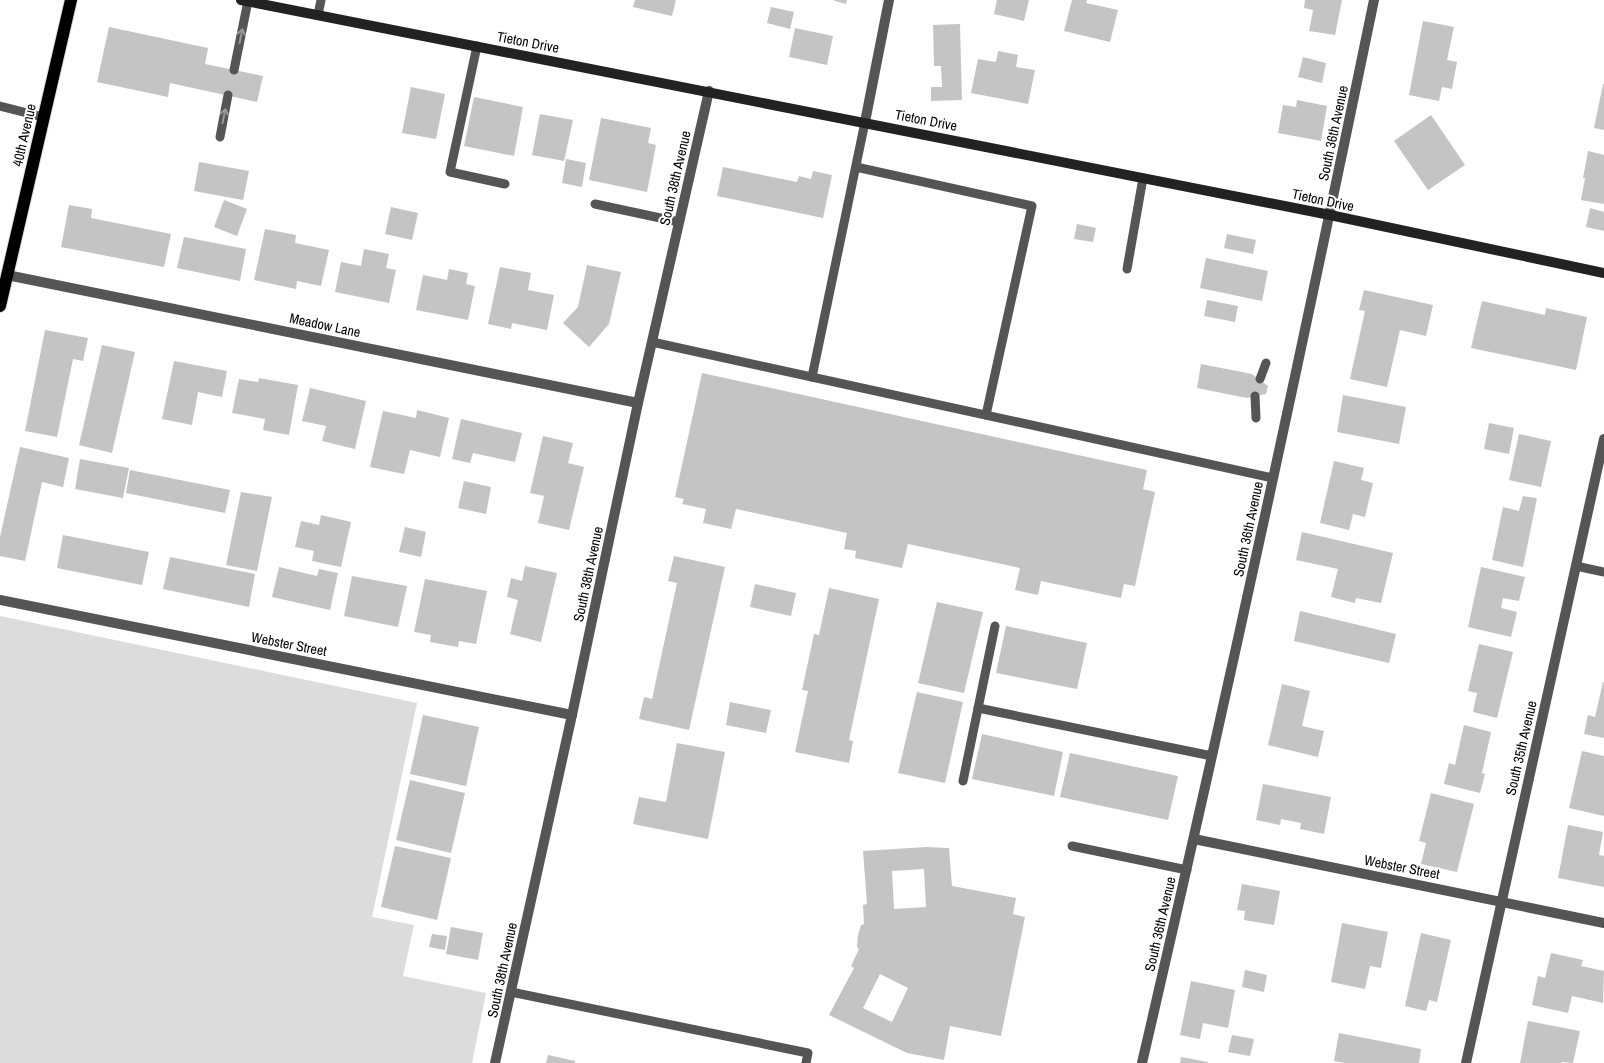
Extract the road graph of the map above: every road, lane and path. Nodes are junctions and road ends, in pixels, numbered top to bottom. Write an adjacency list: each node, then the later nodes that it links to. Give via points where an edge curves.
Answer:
1 (71, 0): 12 (main road, 40th Avenue)
2 (321, 0): 6 (lane)
3 (889, 0): 13 (street)
4 (1374, 0): 19 (street, South 36th Avenue)
5 (245, 1): 6 (main road, Tieton Drive); 8 (lane, one-way to 5)
6 (318, 16): 7 (main road, Tieton Drive)
7 (477, 46): 9 (main road, Tieton Drive); 17 (lane, via 450,172)
8 (234, 70)
9 (709, 91): 13 (main road, Tieton Drive); 20 (street, South 38th Avenue)
10 (228, 96): 14 (lane, one-way to 10)
11 (0, 106): 12 (lane)
12 (43, 117): 23 (main road, 40th Avenue)
13 (865, 122): 15 (lane); 16 (main road, Tieton Drive)
14 (220, 137)
15 (856, 167): 27 (lane); 31 (lane, via 1032,206)
16 (1143, 178): 19 (main road, Tieton Drive); 21 (lane)
17 (505, 184)
18 (595, 204): 20 (lane)
19 (1330, 215): 22 (main road, Tieton Drive); 34 (street, South 36th Avenue)
20 (679, 222): 25 (street, South 38th Avenue)
21 (1127, 269)
22 (1604, 273)
23 (7, 275): 24 (main road, 40th Avenue); 30 (street, Meadow Lane)
24 (0, 306)
25 (652, 342): 27 (lane); 30 (street, South 38th Avenue)
26 (1266, 364): 28 (lane)
27 (812, 377): 31 (lane)
28 (1260, 379)
29 (1255, 396): 32 (lane)
30 (638, 403): 40 (street, South 38th Avenue)
31 (986, 415): 34 (lane)
32 (1256, 418)
33 (1604, 439): 35 (street, South 35th Avenue)
34 (1273, 478): 41 (street, South 36th Avenue)
35 (1576, 566): 36 (lane); 46 (street, South 35th Avenue)
36 (1604, 572)
37 (0, 600): 40 (street, Webster Street)
38 (995, 626): 39 (lane)
39 (978, 708): 41 (lane); 42 (lane)
40 (572, 714): 48 (street, South 38th Avenue)
41 (1212, 756): 43 (street, South 36th Avenue)
42 (963, 781)
43 (1194, 839): 45 (street, South 36th Avenue); 46 (street, Webster Street)
44 (1072, 846): 45 (lane)
45 (1187, 870): 51 (street, South 36th Avenue)
46 (1500, 900): 47 (street, Webster Street); 52 (street, South 35th Avenue)
47 (1604, 923)
48 (511, 992): 49 (street, South 38th Avenue); 50 (lane, via 808,1053)
49 (495, 1063)
50 (806, 1063)
51 (1142, 1063)
52 (1466, 1063)

